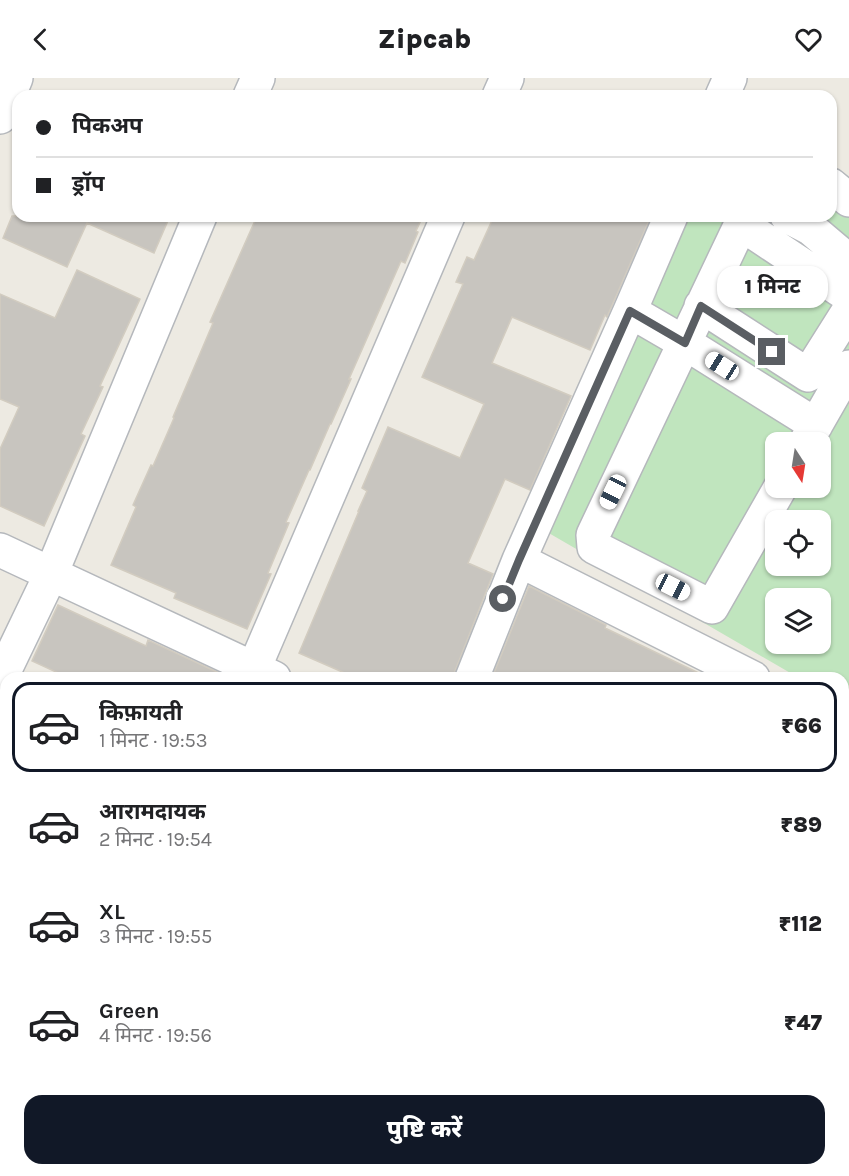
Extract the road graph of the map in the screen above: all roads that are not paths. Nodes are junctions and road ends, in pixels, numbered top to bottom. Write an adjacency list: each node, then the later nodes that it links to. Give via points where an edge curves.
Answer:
1 (16, 78): 2 (street)
2 (0, 117)
3 (837, 190): 4 (street)
4 (849, 200)
5 (198, 222): 23 (street)
6 (446, 222): 26 (street)
7 (668, 222): 15 (street)
8 (744, 222): 13 (street)
9 (748, 222): 12 (street)
10 (798, 222): 11 (street)
11 (849, 261)
12 (849, 296)
13 (701, 306): 14 (street, via 808,375); 16 (street)
14 (849, 310)
15 (630, 311): 16 (street); 22 (street)
16 (685, 343): 18 (street); 20 (street, via 593,535 594,547 712,607)
17 (849, 367): 19 (street)
18 (808, 432)
19 (812, 432)
20 (774, 498)
21 (0, 550): 23 (street)
22 (519, 560): 27 (street); 28 (street)
23 (51, 574): 24 (street); 25 (street)
24 (4, 672)
25 (254, 672)
26 (261, 672)
27 (474, 672)
28 (741, 672)

